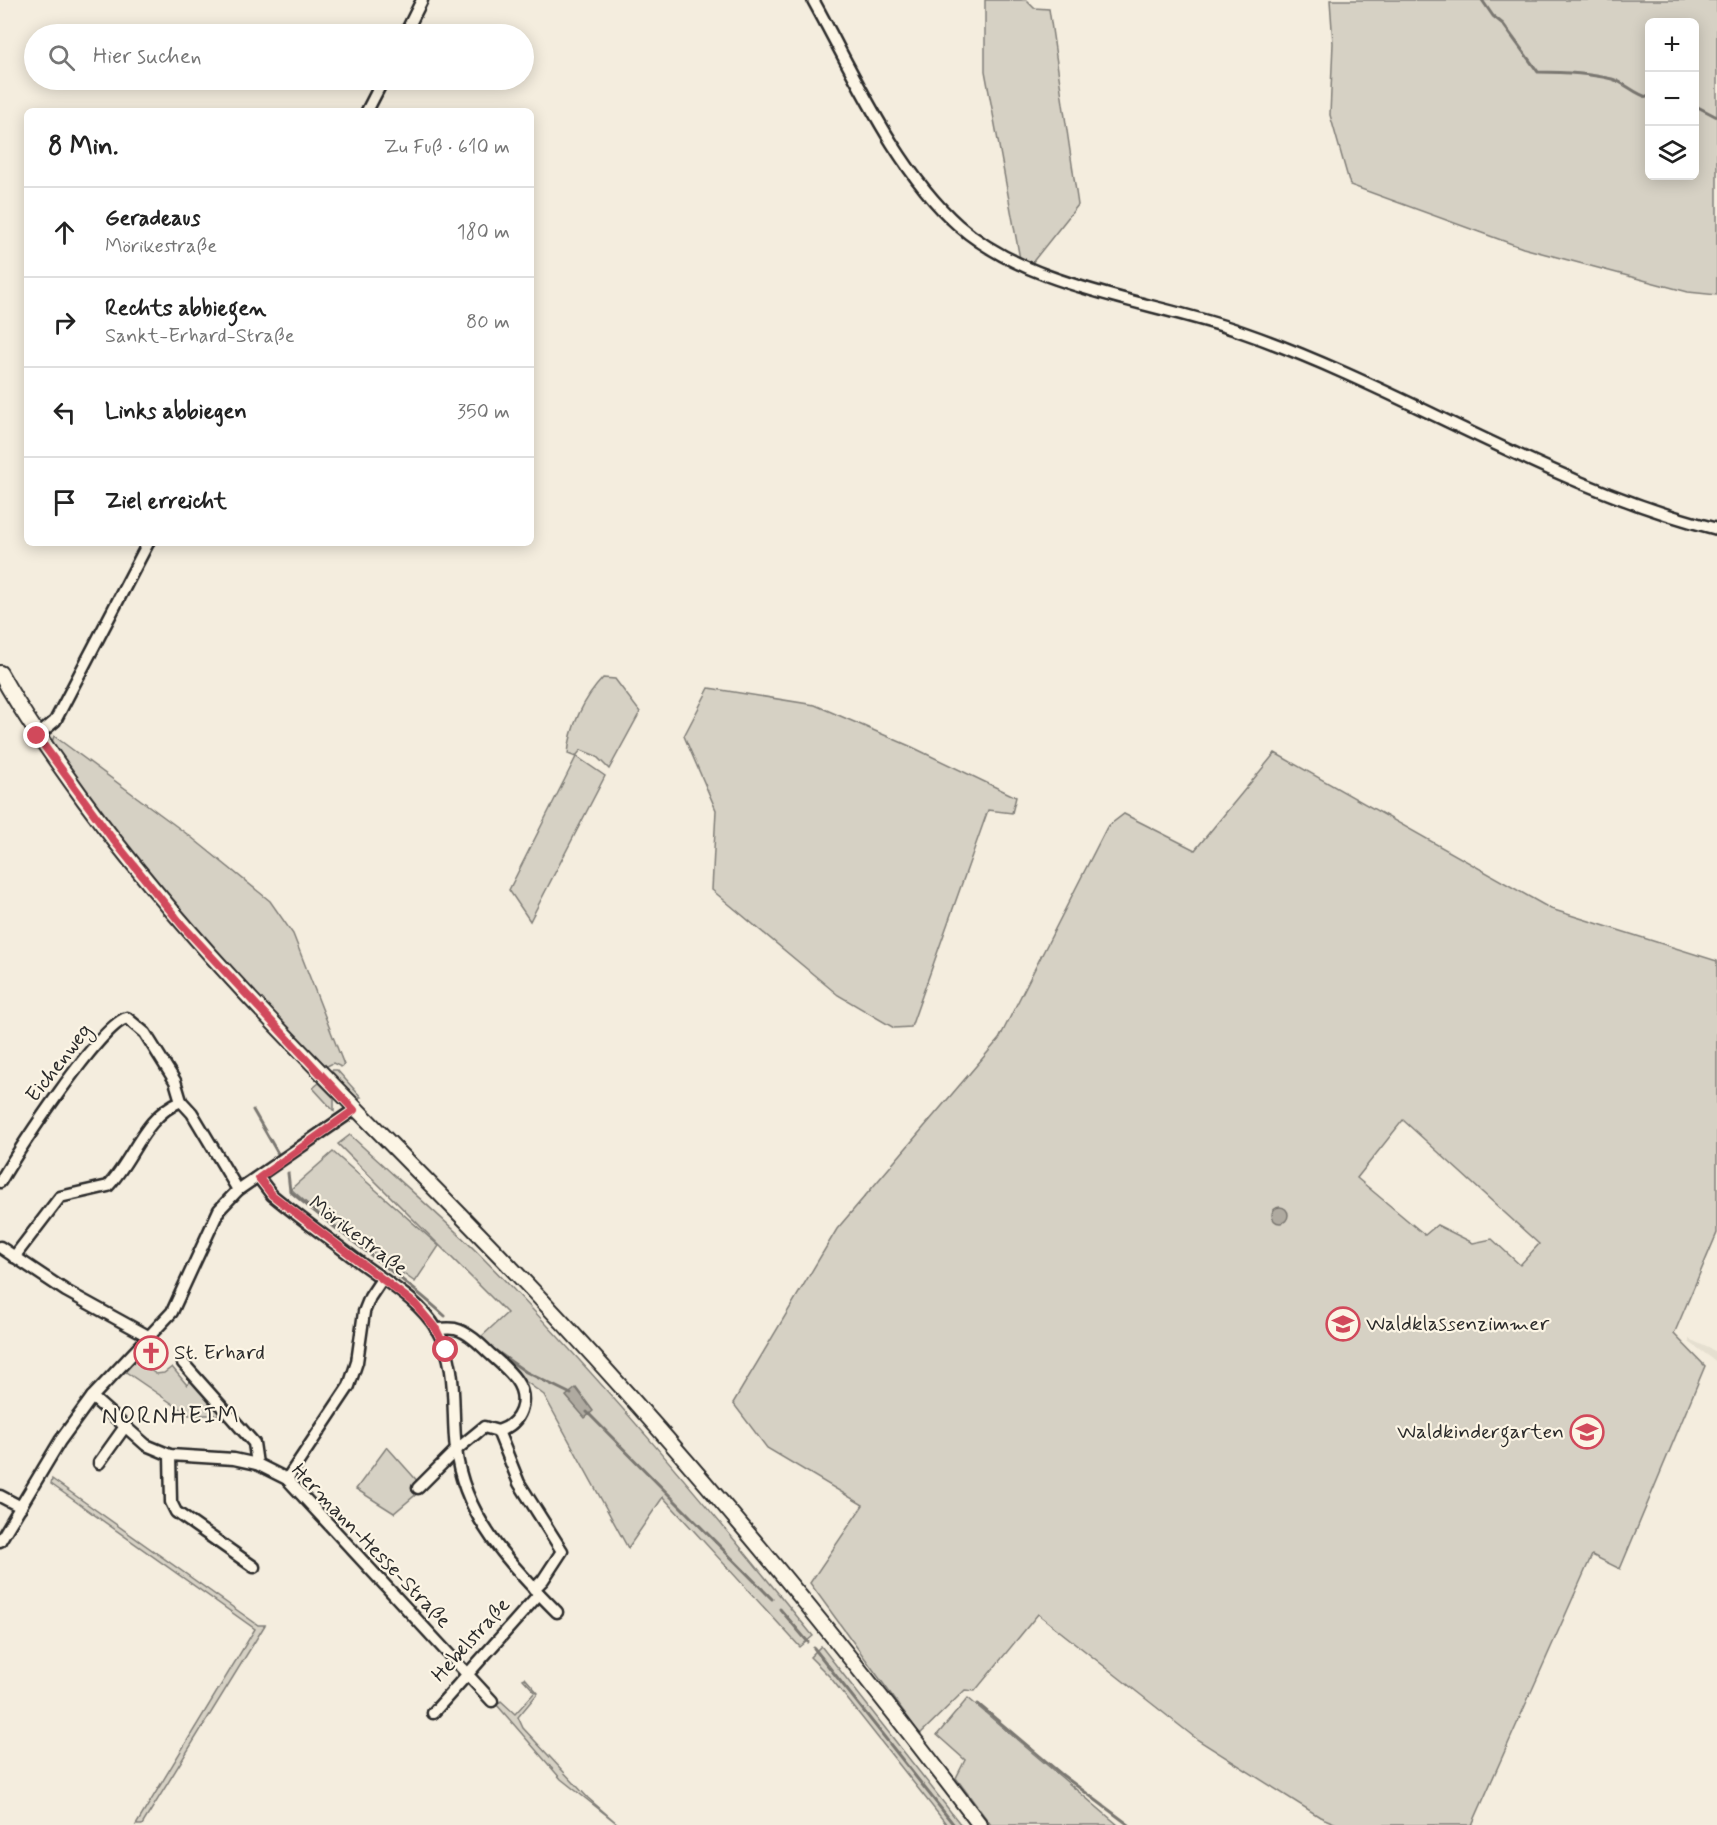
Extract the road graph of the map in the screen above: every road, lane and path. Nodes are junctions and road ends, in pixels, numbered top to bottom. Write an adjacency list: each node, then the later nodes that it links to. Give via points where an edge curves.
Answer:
1 (813, 0): 6 (street, via 883,126 924,188 957,224 988,248 1030,270 1242,332 1341,372 1602,491 1668,517)
2 (421, 2): 3 (street)
3 (410, 24)
4 (378, 90): 5 (street)
5 (369, 108)
6 (1717, 529)
7 (146, 546): 9 (street, via 55,721)
8 (0, 673): 9 (main road)
9 (37, 736): 11 (main road, via 182,925)
10 (181, 1101): 13 (street, Eichenweg, via 175,1081 139,1026 123,1018 41,1116); 14 (street); 16 (street, via 168,1106 154,1120 108,1186 60,1197)
11 (354, 1110): 12 (street); 39 (main road, via 498,1254 675,1448 826,1628)
12 (259, 1178): 14 (street); 17 (street, Mörikestraße, via 272,1195)
13 (0, 1182)
14 (238, 1190): 19 (street, via 218,1212 178,1302)
15 (0, 1247): 16 (street)
16 (14, 1257): 19 (street)
17 (382, 1279): 18 (street, Mörikestraße, via 415,1304); 28 (street, via 364,1312 357,1362 349,1386)
18 (436, 1329): 23 (street, via 455,1329 467,1334 517,1381 523,1402 521,1412 513,1424); 24 (street, Mörikestraße, via 452,1368)
19 (148, 1336): 21 (street)
20 (183, 1363): 27 (street, Hermann-Hesse-Straße, via 254,1443)
21 (92, 1397): 22 (street); 31 (street, via 60,1441)
22 (124, 1428): 25 (street, via 146,1445); 26 (street)
23 (498, 1431): 24 (street, via 484,1427); 34 (street, Hebelstraße, via 523,1491 562,1551)
24 (456, 1450): 29 (street); 34 (street, Mörikestraße, via 460,1475 473,1508 498,1549)
25 (170, 1455): 27 (street); 33 (street, via 171,1502 176,1512)
26 (99, 1463)
27 (257, 1464): 28 (street, Hermann-Hesse-Straße)
28 (287, 1479): 36 (street, Hermann-Hesse-Straße)
29 (418, 1488)
30 (0, 1496): 31 (street)
31 (21, 1507): 32 (street)
32 (0, 1541)
33 (254, 1567)
34 (536, 1591): 35 (street, Mörikestraße); 36 (street, Hebelstraße)
35 (557, 1612)
36 (467, 1674): 37 (street, Hermann-Hesse-Straße); 38 (street, Hebelstraße)
37 (492, 1701)
38 (433, 1713)
39 (980, 1825)

